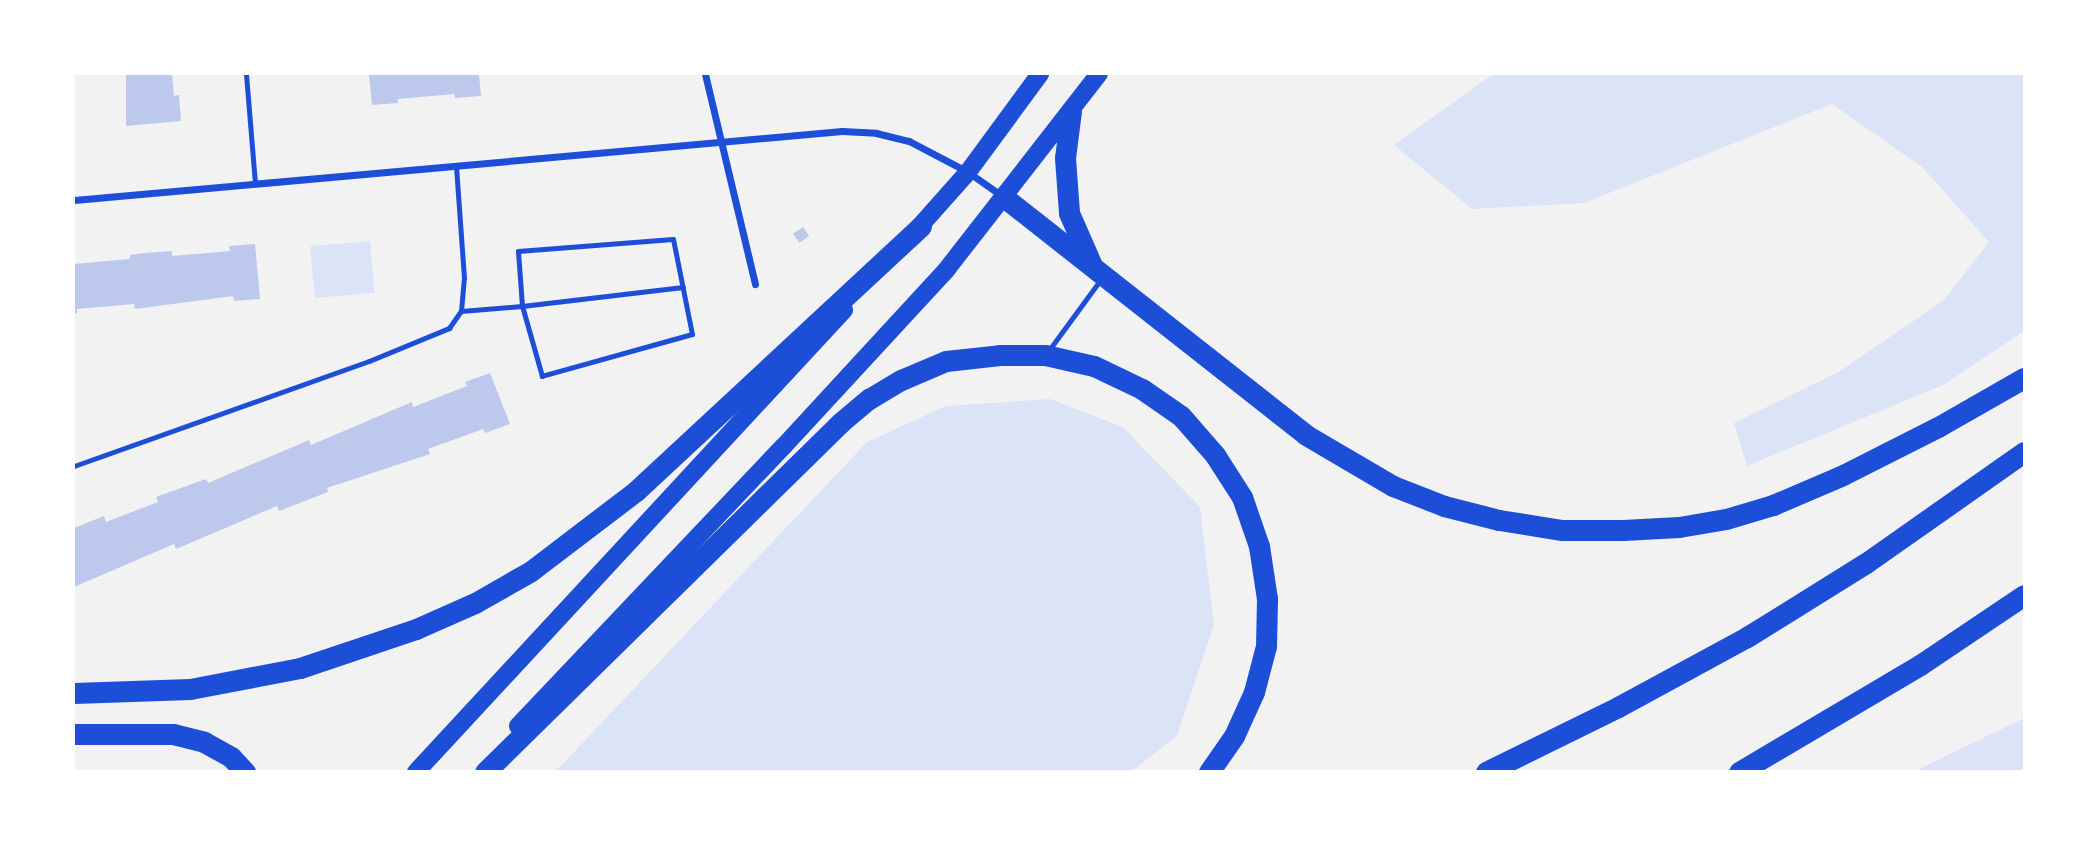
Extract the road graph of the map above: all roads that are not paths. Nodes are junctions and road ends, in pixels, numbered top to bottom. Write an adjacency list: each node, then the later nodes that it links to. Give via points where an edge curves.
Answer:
1 (246, 74): 9 (lane)
2 (705, 74): 6 (street)
3 (1040, 74): 8 (main road)
4 (1099, 74): 5 (main road)
5 (1071, 111): 10 (main road); 13 (highway, via 1065,158 1069,213)
6 (719, 141): 7 (street); 8 (street, via 819,132 876,133 909,141); 14 (street)
7 (456, 167): 9 (street); 17 (lane, via 464,278)
8 (968, 172): 10 (street); 12 (main road)
9 (255, 183): 11 (street)
10 (1005, 198): 13 (highway); 28 (main road, via 947,269 783,447)
11 (74, 200)
12 (921, 226): 24 (highway, via 636,491 586,533 497,590 416,629 300,668 190,689); 27 (main road)
13 (1099, 274): 18 (lane); 19 (highway, via 1306,435 1353,465 1444,506 1562,530 1679,527 1773,505 1843,475)
14 (755, 284)
15 (682, 287): 16 (lane); 16 (lane, via 673,239 518,251); 16 (lane, via 692,334 542,376)
16 (522, 306): 17 (lane)
17 (461, 311): 21 (lane, via 449,328 369,361)
18 (1045, 355): 29 (highway, via 946,361 869,399); 30 (highway, via 1094,366 1142,388 1181,416 1215,455 1242,497 1259,546 1267,599 1266,646 1254,692 1234,736)
19 (2025, 378)
20 (2025, 452): 31 (highway, via 1866,563 1746,637)
21 (74, 466)
22 (2025, 595): 23 (highway)
23 (1920, 665): 32 (highway); 33 (highway)
24 (74, 693)
25 (74, 734): 26 (highway, via 173,734 204,742 231,757)
26 (245, 772)
27 (416, 772)
28 (474, 772)
29 (485, 772)
30 (1209, 772)
31 (1486, 772)
32 (1739, 772)
33 (1767, 772)

